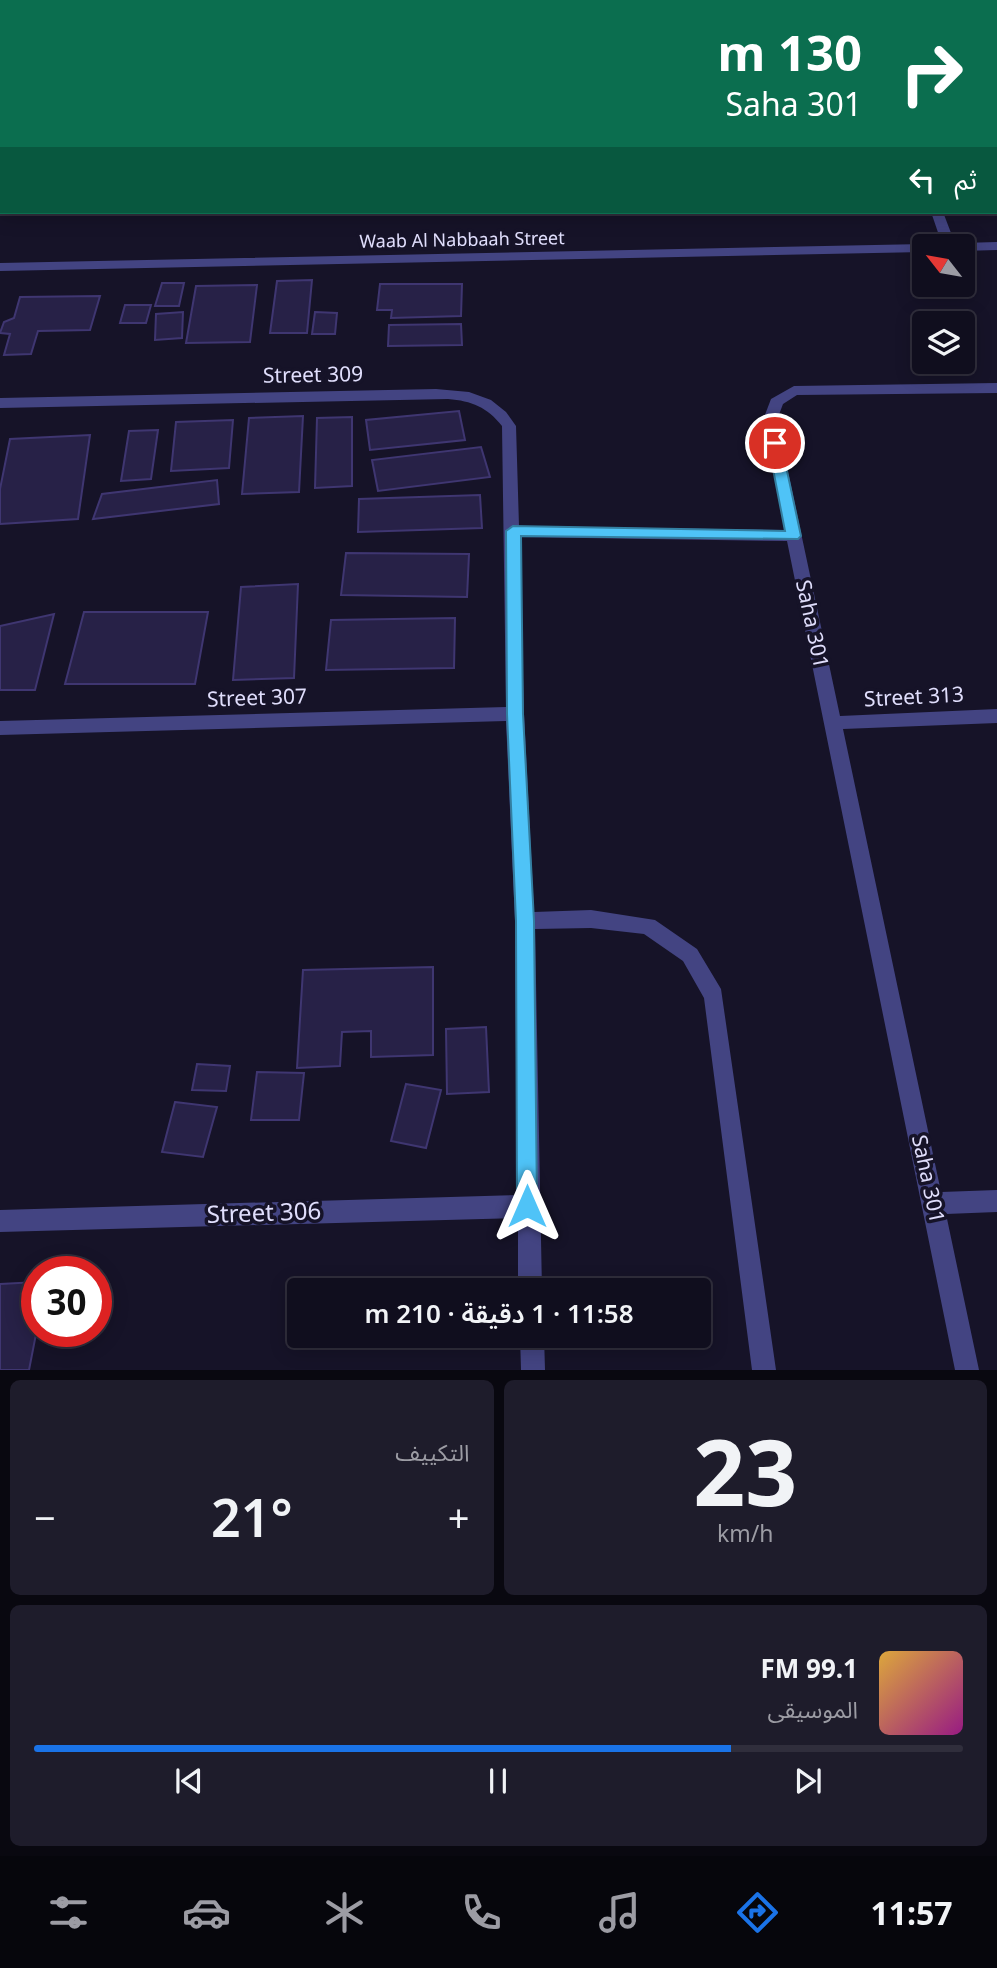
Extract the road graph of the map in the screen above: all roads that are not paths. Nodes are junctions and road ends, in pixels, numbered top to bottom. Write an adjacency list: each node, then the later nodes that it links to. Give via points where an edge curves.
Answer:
1 (938, 214): 2 (street)
2 (945, 234)
3 (997, 246): 4 (street)
4 (975, 247)
5 (912, 248): 6 (street, Waab Al Nabbaah Street)
6 (0, 267)
7 (997, 388): 10 (street, Saha 301, via 794,391 776,402 770,420)
8 (0, 403): 9 (street, Street 309, via 476,396 498,410 509,426)
9 (513, 531): 10 (street); 11 (street)
10 (793, 536): 13 (street, Saha 301)
11 (515, 714): 14 (street, Street 307); 15 (street)
12 (997, 716): 13 (street, Street 313)
13 (833, 723): 17 (street, Saha 301)
14 (0, 728)
15 (525, 921): 18 (street); 23 (street, via 591,919 648,926 690,955 714,996)
16 (997, 1201): 17 (street)
17 (933, 1203): 24 (street, Saha 301)
18 (527, 1206): 19 (street, Street 306); 20 (street)
19 (0, 1221)
20 (530, 1278)
21 (532, 1348): 22 (street)
22 (533, 1370)
23 (764, 1370)
24 (968, 1370)

